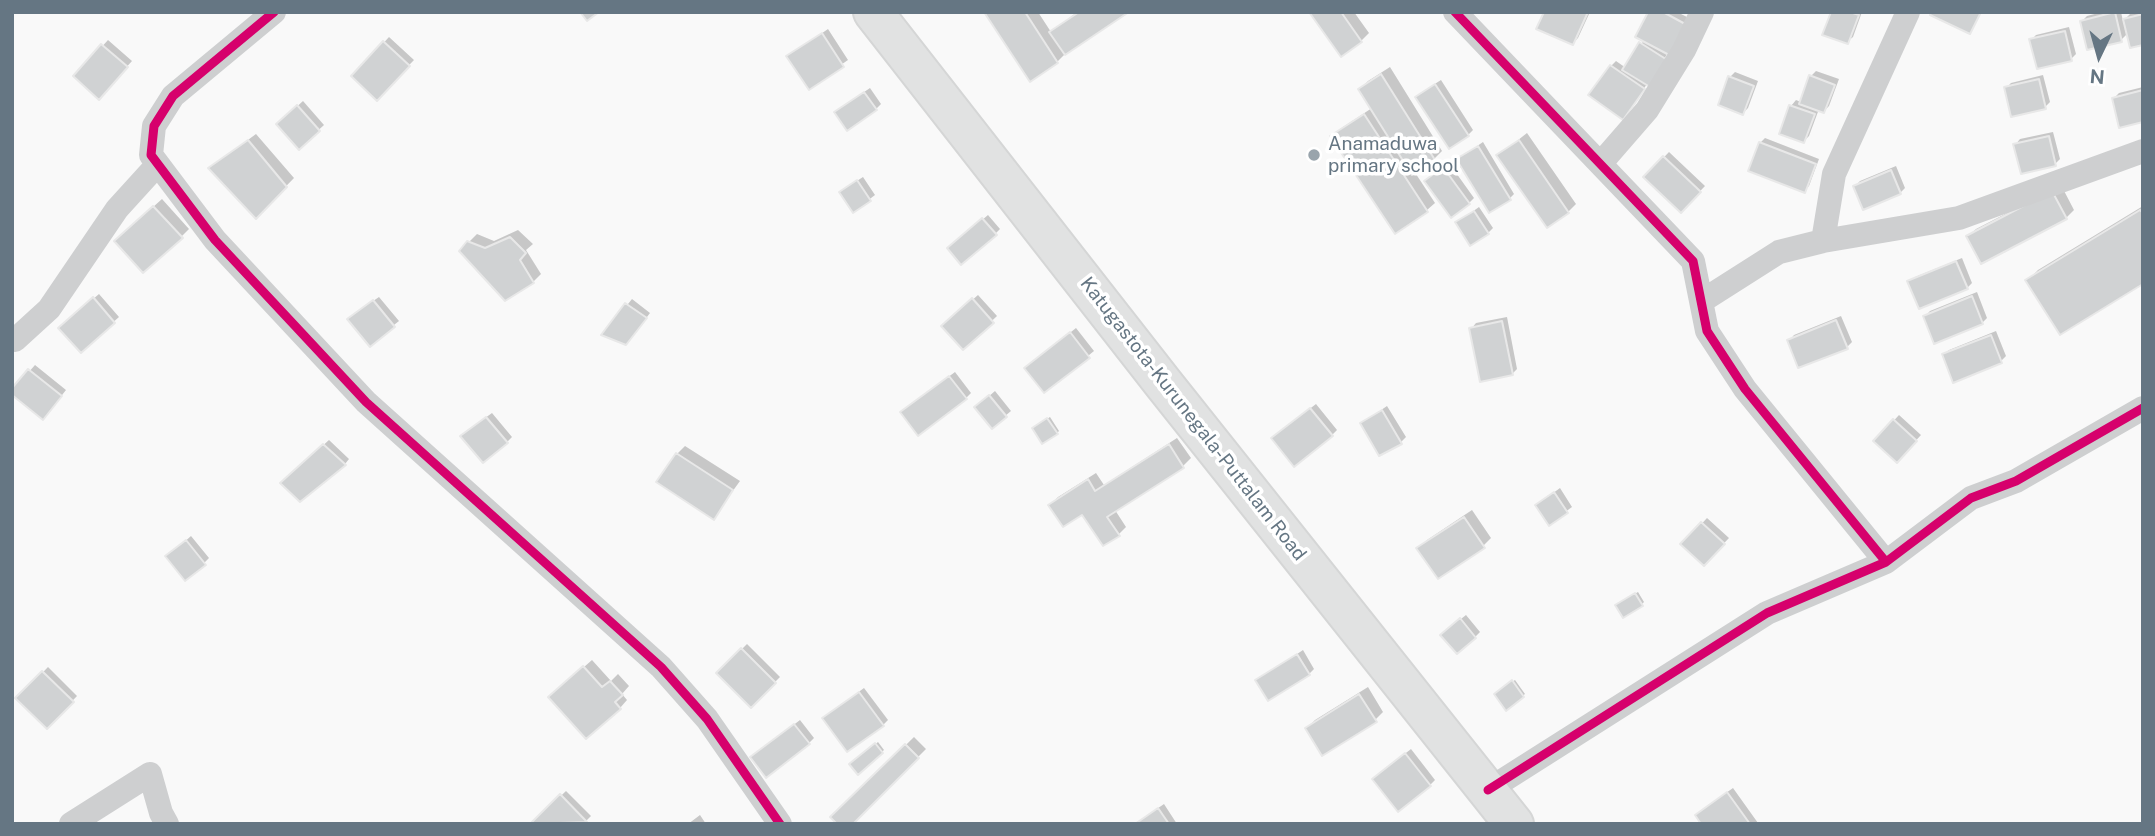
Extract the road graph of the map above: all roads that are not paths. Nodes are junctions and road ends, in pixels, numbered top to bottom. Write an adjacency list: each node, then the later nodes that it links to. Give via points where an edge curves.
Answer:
1 (274, 12): 8 (street, via 173,96 154,126 151,155)
2 (873, 12): 14 (highway, Katugastota-Kurunegala-Puttalam Road)
3 (1455, 12): 7 (street)
4 (1702, 12): 7 (street, via 1647,110)
5 (1908, 12): 9 (street, via 1834,174)
6 (2143, 151): 9 (street, via 1959,218)
7 (1601, 163): 10 (street, via 1693,261)
8 (158, 166): 11 (street, via 117,209 49,309); 17 (street, via 215,240 366,402 661,667 707,719)
9 (1823, 241): 10 (street, via 1779,252)
10 (1702, 301): 13 (street, via 1707,331 1745,389)
11 (12, 339)
12 (2143, 408): 13 (street, via 2015,481 1970,498)
13 (1886, 562): 14 (street, via 1767,613)
14 (1488, 790): 18 (highway, Katugastota-Kurunegala-Puttalam Road)
15 (71, 824): 16 (street, via 150,774)
16 (167, 824)
17 (780, 824)
18 (1514, 824)

